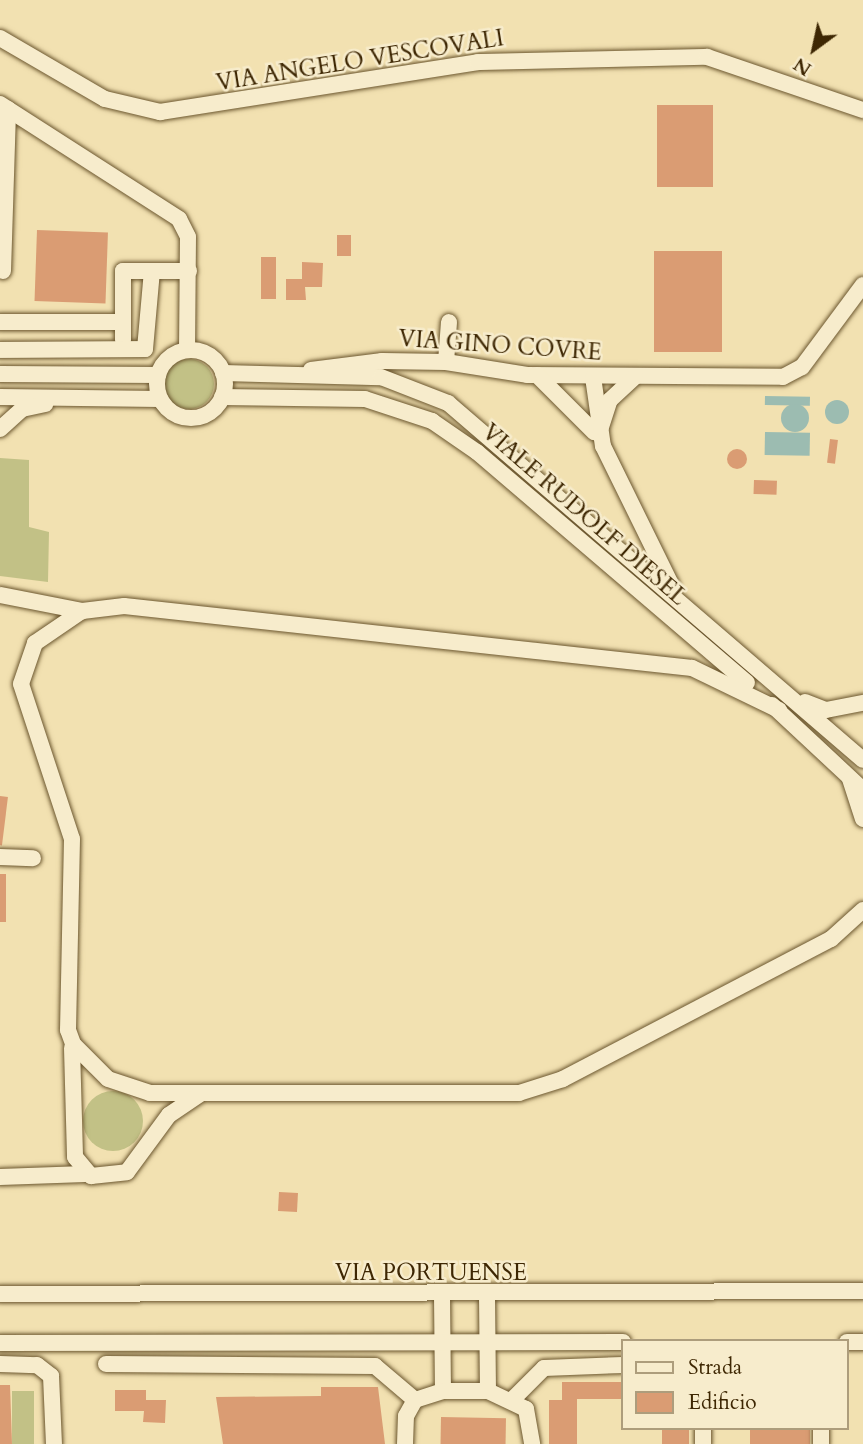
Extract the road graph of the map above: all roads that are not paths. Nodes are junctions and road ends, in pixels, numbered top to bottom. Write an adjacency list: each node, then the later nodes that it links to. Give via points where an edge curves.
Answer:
1 (0, 38): 3 (street, VIA ANGELO VESCOVALI, via 105,99 160,113 478,62 707,57)
2 (4, 107): 4 (street); 6 (street, via 160,202 188,237)
3 (863, 110)
4 (3, 271)
5 (152, 271): 6 (street); 9 (street, via 123,271); 12 (street)
6 (189, 271): 14 (street)
7 (863, 285): 22 (street, VIA GINO COVRE, via 795,373)
8 (6, 322): 9 (street); 13 (street)
9 (123, 322): 11 (street)
10 (449, 322): 15 (street)
11 (123, 340): 12 (street); 13 (street)
12 (151, 341): 13 (street, via 140,351)
13 (4, 343)
14 (187, 350): 16 (street, via 209,355); 19 (street, via 169,358)
15 (446, 362): 18 (street, VIA GINO COVRE, via 345,361); 20 (street, VIA GINO COVRE)
16 (223, 373): 18 (street, VIALE RUDOLF DIESEL); 25 (street)
17 (0, 374): 19 (street)
18 (299, 374): 29 (street, VIALE RUDOLF DIESEL, via 381,377 448,403)
19 (158, 375): 26 (street)
20 (537, 375): 21 (street, VIA GINO COVRE); 28 (street, via 572,404)
21 (593, 377): 22 (street, VIA GINO COVRE); 28 (street)
22 (635, 377): 28 (street, via 604,408)
23 (0, 397): 24 (street)
24 (89, 397): 26 (street); 27 (street, via 25,408)
25 (222, 397): 26 (street, via 208,413 187,418); 34 (street, VIALE RUDOLF DIESEL, via 372,400 442,427)
26 (160, 399)
27 (0, 429)
28 (603, 446): 29 (street)
29 (676, 594): 32 (street, VIALE RUDOLF DIESEL)
30 (0, 596): 31 (street)
31 (82, 611): 34 (street, via 124,606 692,668); 42 (street, via 35,643 21,684 72,839)
32 (784, 688): 33 (street, via 822,710); 35 (street, VIALE RUDOLF DIESEL)
33 (863, 703)
34 (779, 710): 36 (street, VIALE RUDOLF DIESEL)
35 (863, 760)
36 (848, 774): 37 (street, VIALE RUDOLF DIESEL); 38 (street)
37 (863, 790)
38 (863, 819)
39 (0, 857): 40 (street)
40 (33, 858)
41 (863, 910): 43 (street, via 831,939 538,1089 498,1095)
42 (68, 1030): 43 (street, via 85,1061 120,1086); 44 (street, via 76,1072 75,1157)
43 (200, 1094): 44 (street, via 169,1115 127,1172)
44 (85, 1174): 45 (street)
45 (0, 1177)
46 (863, 1292): 49 (street, VIA PORTUENSE)
47 (0, 1294): 48 (street, VIA PORTUENSE)
48 (442, 1296): 49 (street, VIA PORTUENSE); 50 (street)
49 (487, 1296): 53 (street)
50 (445, 1342): 52 (street); 53 (street); 57 (street)
51 (622, 1342): 53 (street)
52 (0, 1343)
53 (486, 1343): 58 (street)
54 (0, 1364): 61 (street, via 37,1365 51,1376)
55 (106, 1364): 60 (street, via 375,1366)
56 (622, 1365): 59 (street, via 544,1368)
57 (443, 1391): 58 (street); 60 (street)
58 (488, 1391): 59 (street)
59 (513, 1399): 63 (street, via 529,1415)
60 (415, 1400): 62 (street, via 406,1416)
61 (54, 1444)
62 (405, 1444)
63 (532, 1444)

